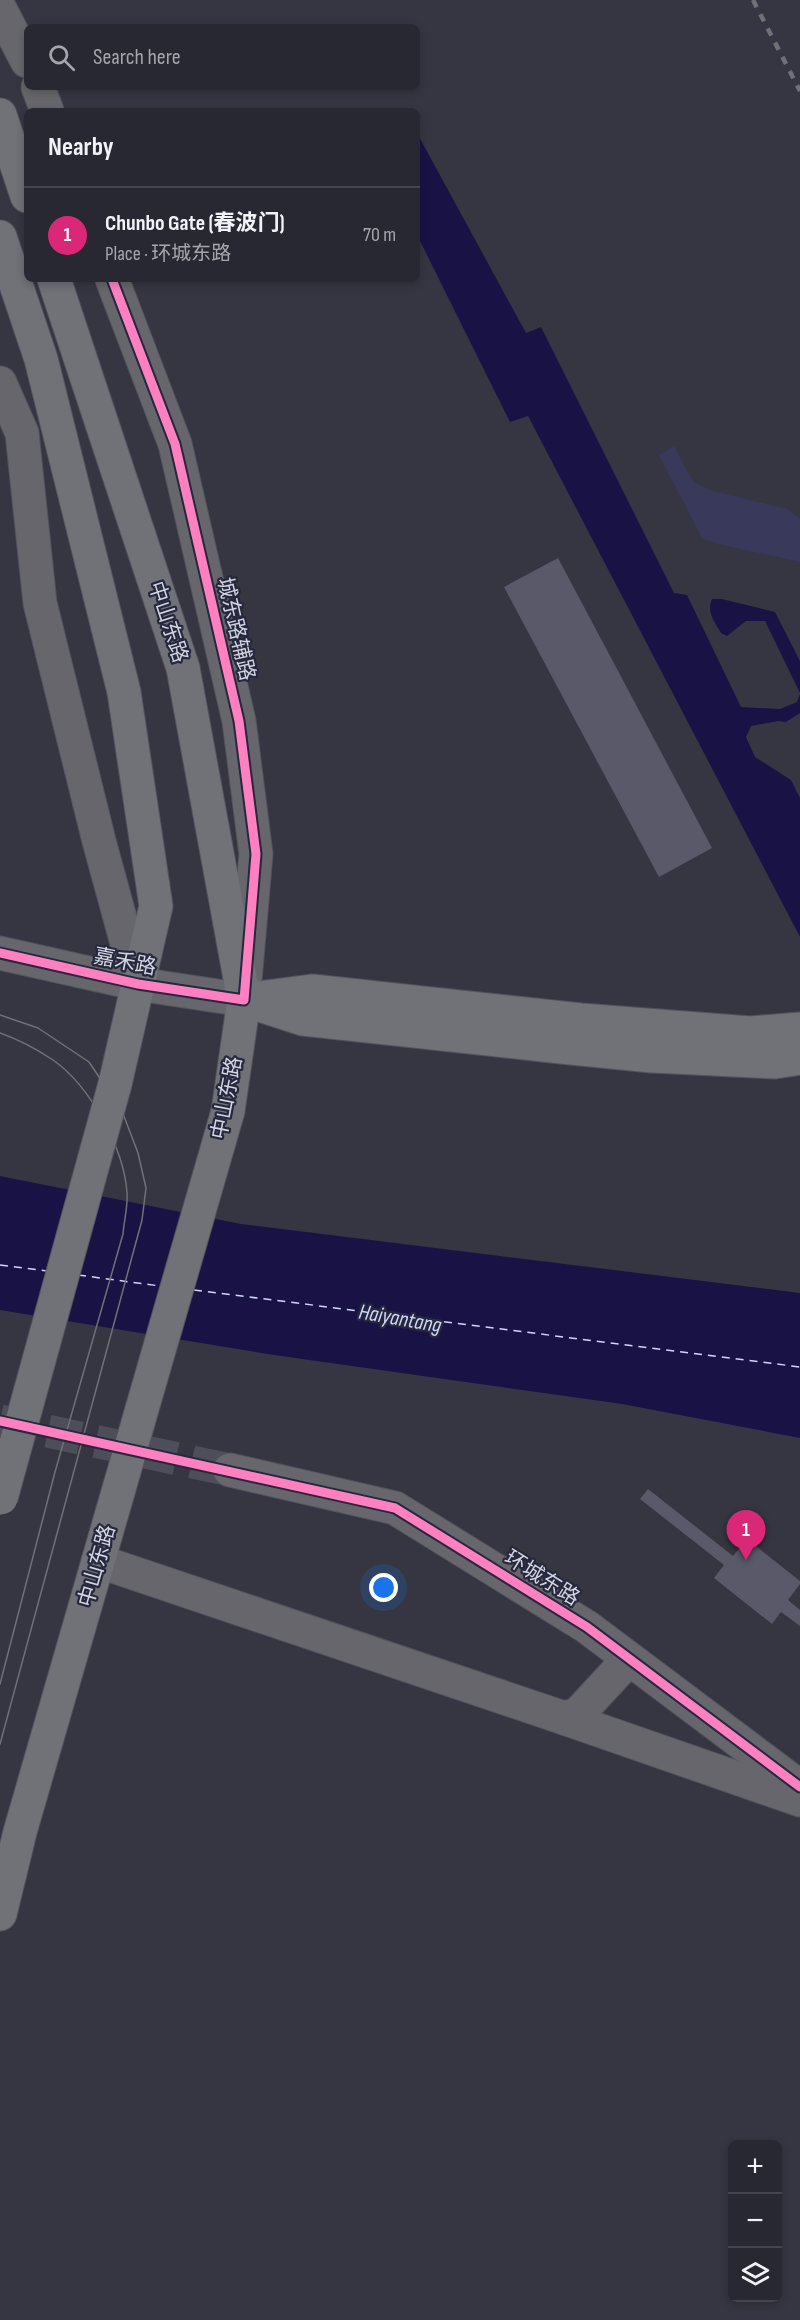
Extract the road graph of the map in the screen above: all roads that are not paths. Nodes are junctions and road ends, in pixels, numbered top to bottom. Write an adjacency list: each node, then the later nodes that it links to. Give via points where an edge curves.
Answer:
1 (0, 9): 2 (street)
2 (24, 55)
3 (39, 90): 4 (street)
4 (46, 108)
5 (0, 115): 6 (main road)
6 (24, 187)
7 (0, 237): 12 (main road, via 40,359 124,692 156,906)
8 (55, 282): 13 (main road, 中山东路, via 183,668)
9 (113, 282): 13 (street, 城东路辅路, via 175,444 240,721 256,854)
10 (0, 383): 12 (street, via 22,433 40,603)
11 (0, 953): 12 (street, 嘉禾路)
12 (138, 984): 13 (street, 嘉禾路); 17 (main road, bridge, via 115,1084)
13 (244, 1000): 14 (main road, via 312,991 649,1026 750,1033); 15 (main road, via 303,1019 550,1046 775,1062); 19 (main road, 中山东路, bridge, via 228,1111)
14 (800, 1029)
15 (800, 1058)
16 (230, 1470): 20 (street, 环城东路, via 396,1508 587,1627)
17 (1, 1498): 18 (main road)
18 (0, 1503)
19 (98, 1561): 21 (street); 24 (main road, 中山东路)
20 (629, 1659): 21 (street, via 578,1714); 22 (street, 环城东路)
21 (564, 1718): 23 (street)
22 (800, 1786)
23 (800, 1800)
24 (0, 1914)

